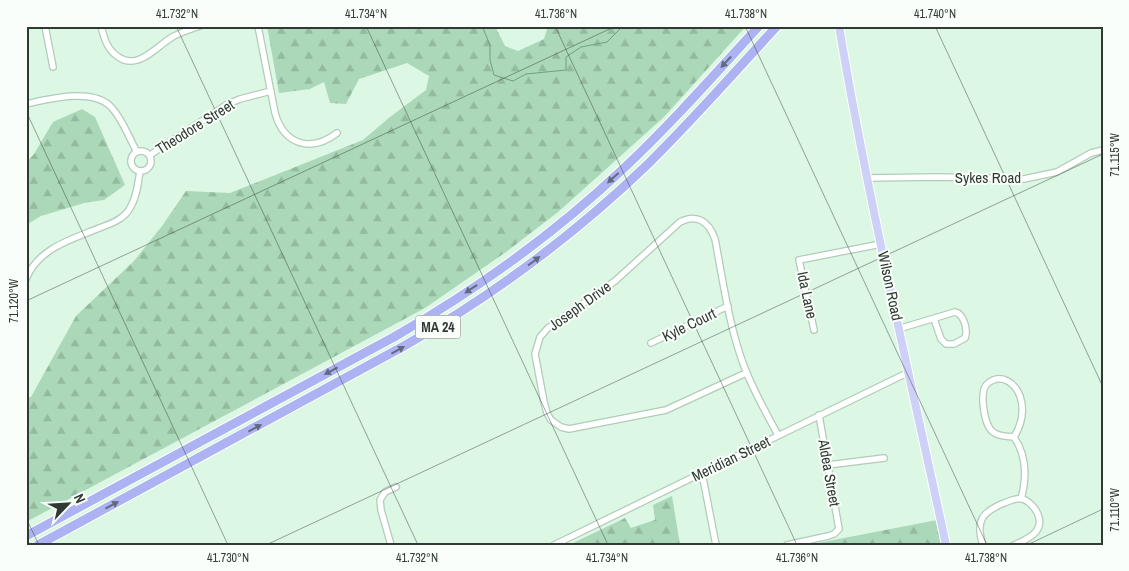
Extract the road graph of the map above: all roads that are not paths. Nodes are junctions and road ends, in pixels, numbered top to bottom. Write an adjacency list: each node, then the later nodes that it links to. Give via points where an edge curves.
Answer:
1 (45, 26): 8 (street)
2 (101, 26): 3 (street, via 110,51 129,62 142,58 175,35)
3 (200, 26)
4 (258, 26): 9 (street)
5 (759, 26): 34 (highway, MA 24, one-way to 34, via 621,171 550,232 490,277 394,337)
6 (777, 26): 35 (highway, MA 24, one-way to 6, via 404,346 492,291 561,240 632,178 673,139)
7 (839, 26): 16 (main road, Wilson Road)
8 (53, 67)
9 (271, 91): 11 (street, via 278,124 292,140 319,144); 14 (street, Theodore Street, via 226,105)
10 (26, 104): 13 (street, via 59,97 98,98 112,108)
11 (337, 132)
12 (1103, 150): 16 (street, Sykes Road, via 1091,153 1060,171 1024,179)
13 (137, 152): 14 (street, via 144,151); 15 (street, via 131,162)
14 (150, 155): 15 (street, via 150,166)
15 (140, 171): 18 (street, via 130,208 122,217 58,244 42,255)
16 (867, 178): 17 (main road, Wilson Road)
17 (881, 244): 21 (main road, Wilson Road); 22 (street, Ida Lane, via 799,260)
18 (26, 279)
19 (728, 306): 23 (street, Kyle Court); 24 (street, Joseph Drive); 24 (street, Joseph Drive, via 710,228 697,219 680,222 636,264 541,335 535,358 547,413 558,426 576,429 666,410)
20 (934, 319): 20 (street, via 959,312 966,327 965,338 946,344); 21 (street)
21 (898, 329): 25 (main road, Wilson Road)
22 (814, 330)
23 (651, 343)
24 (746, 373): 27 (street, Joseph Drive)
25 (908, 373): 26 (street, Meridian Street); 40 (main road, Wilson Road)
26 (819, 415): 27 (street, Meridian Street); 30 (street, Aldea Street)
27 (778, 435): 31 (street, Meridian Street)
28 (1014, 436): 28 (street, via 1005,436 990,429 984,413 987,384 1000,380 1014,384 1020,396 1023,416); 33 (street, via 1025,465)
29 (884, 458): 30 (street)
30 (828, 465): 39 (street, Aldea Street, via 839,524 837,531)
31 (702, 473): 37 (street, Meridian Street); 38 (street)
32 (396, 487): 36 (street, via 380,500)
33 (1021, 499): 41 (street, via 1001,505 985,515 979,530); 42 (street, via 1035,510 1040,526 1030,537)
34 (26, 536)
35 (38, 545)
36 (391, 545)
37 (554, 545)
38 (716, 545)
39 (787, 545)
40 (946, 545)
41 (983, 545)
42 (1014, 545)

